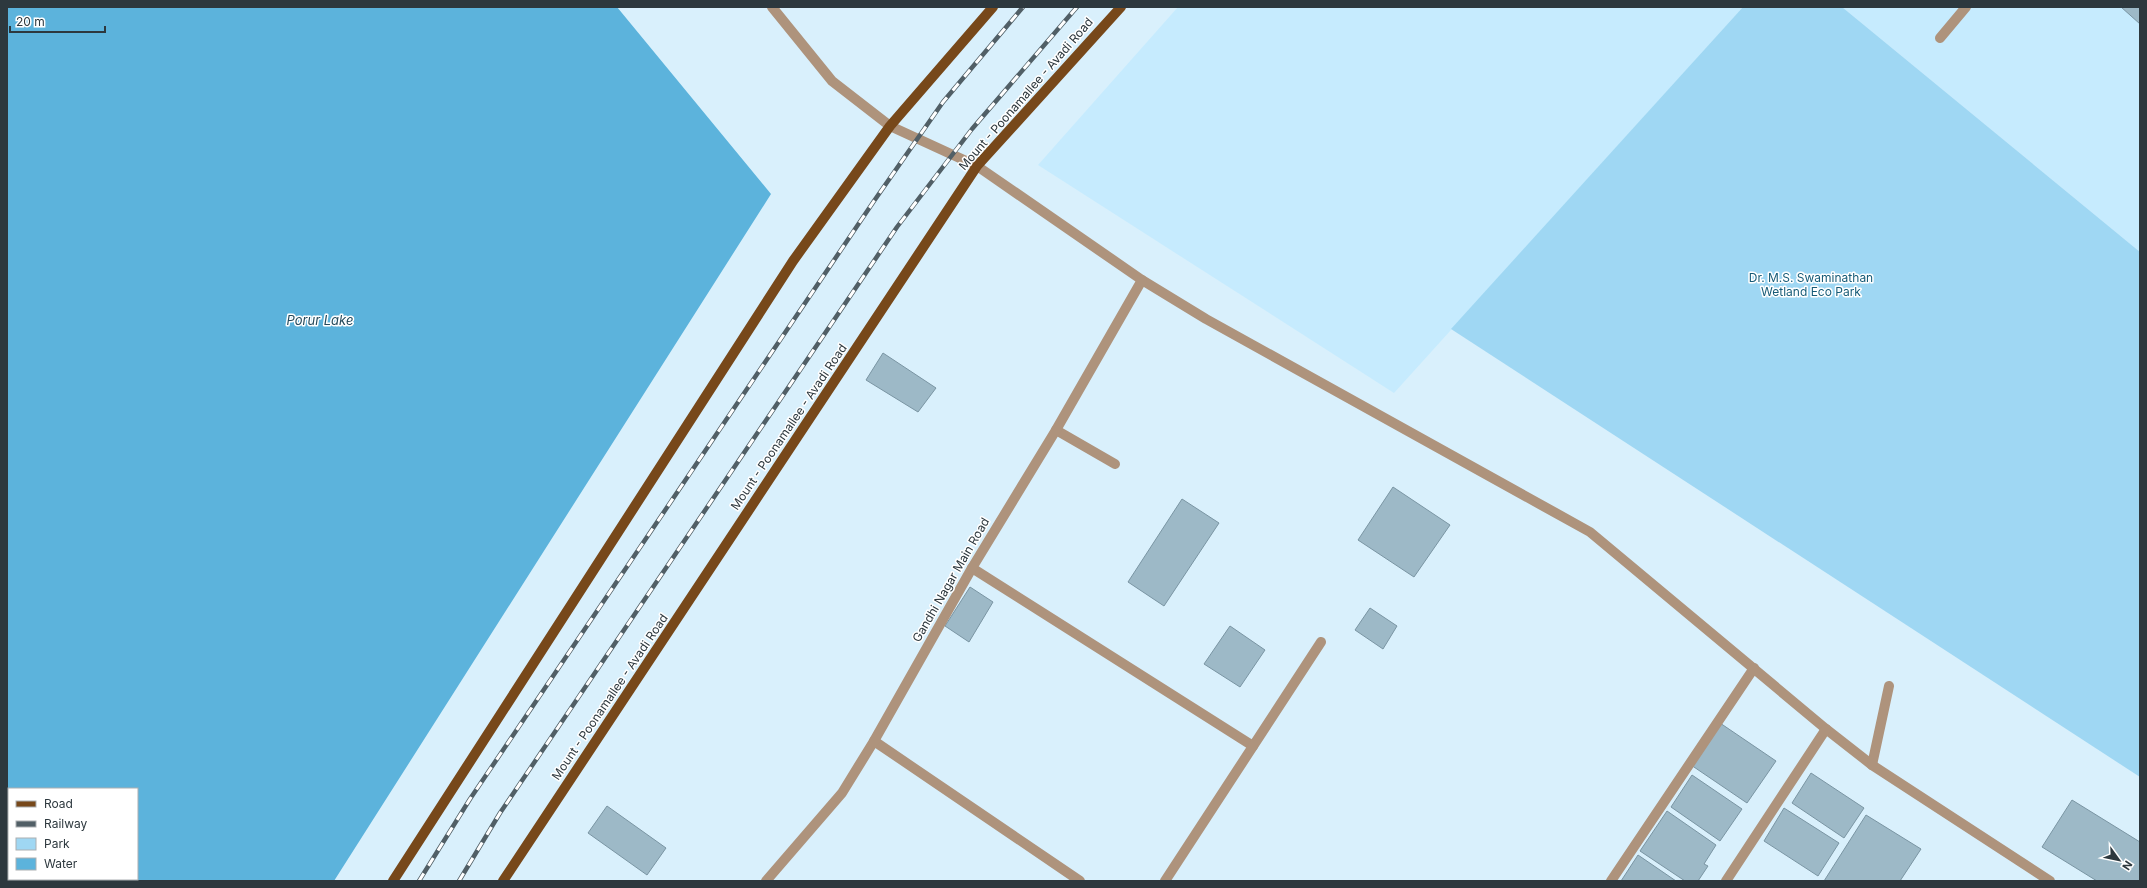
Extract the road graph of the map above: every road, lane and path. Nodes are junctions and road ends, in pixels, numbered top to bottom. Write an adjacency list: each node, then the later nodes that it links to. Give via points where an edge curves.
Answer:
1 (772, 7): 6 (street, via 832,82)
2 (994, 7): 6 (main road)
3 (1121, 7): 7 (main road, Mount - Poonamallee - Avadi Road)
4 (1966, 7): 5 (street)
5 (1940, 38)
6 (890, 126): 7 (street); 19 (main road, via 793,261)
7 (977, 166): 8 (street); 20 (main road, Mount - Poonamallee - Avadi Road)
8 (1142, 280): 9 (street, Gandhi Nagar Main Road); 13 (street, via 1206,320 1590,532)
9 (1056, 430): 10 (street); 11 (street, Gandhi Nagar Main Road)
10 (1115, 464)
11 (972, 568): 16 (street, Gandhi Nagar Main Road); 17 (street)
12 (1321, 642): 17 (street)
13 (1754, 668): 15 (street); 24 (street)
14 (1889, 686): 18 (street)
15 (1826, 730): 18 (street); 25 (street)
16 (874, 741): 21 (street, Gandhi Nagar Main Road, via 842,793); 22 (street)
17 (1253, 746): 23 (street)
18 (1872, 765): 26 (street)
19 (393, 881)
20 (503, 881)
21 (766, 881)
22 (1080, 881)
23 (1165, 881)
24 (1611, 881)
25 (1726, 881)
26 (2050, 881)

